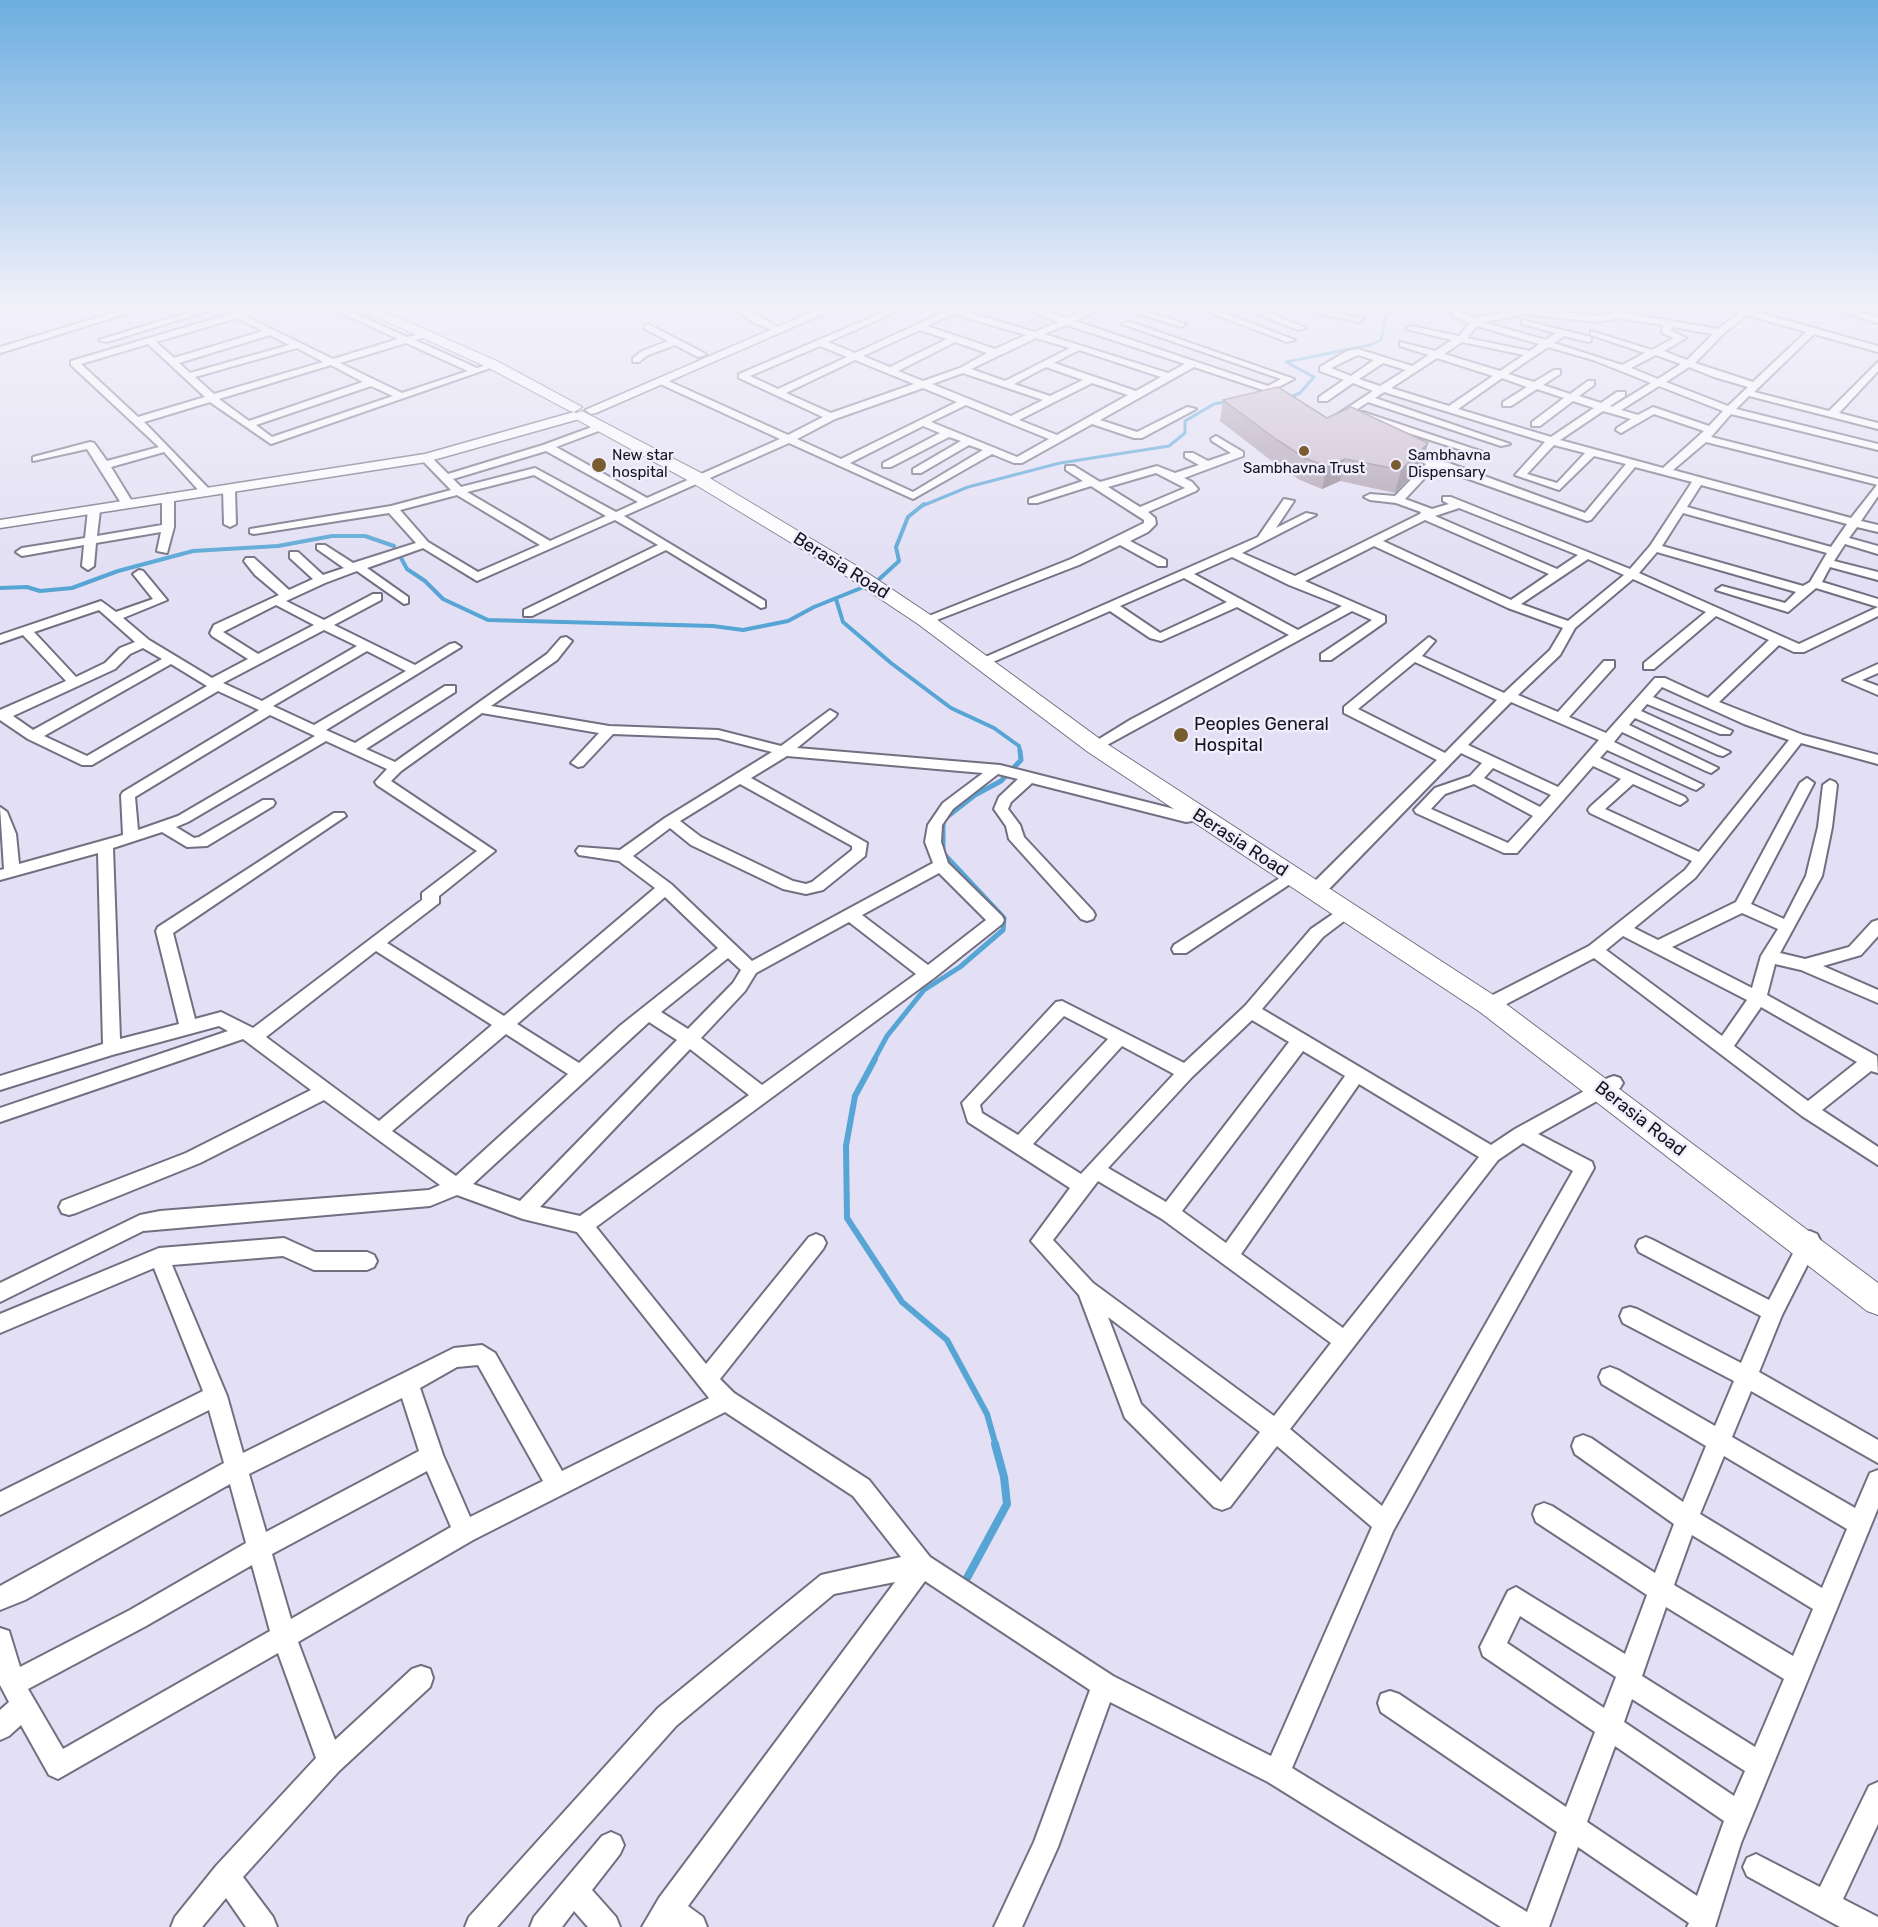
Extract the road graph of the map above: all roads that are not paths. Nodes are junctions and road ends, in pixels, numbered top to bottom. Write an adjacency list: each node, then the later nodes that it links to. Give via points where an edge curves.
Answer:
1 (111, 398): 43 (street)
2 (221, 398): 27 (street)
3 (326, 398): 48 (street)
4 (399, 398): 48 (street, via 271,441)
5 (554, 398): 37 (main road, Berasia Road)
6 (613, 398): 37 (street)
7 (619, 398): 37 (street)
8 (697, 398): 54 (street)
9 (791, 398): 39 (street)
10 (884, 398): 39 (street)
11 (958, 398): 29 (street)
12 (1046, 398): 28 (street)
13 (1056, 398): 28 (street)
14 (1132, 398): 42 (street)
15 (1413, 398): 33 (street)
16 (1467, 398): 33 (street)
17 (1515, 398): 30 (street)
18 (1571, 398): 46 (street)
19 (1575, 398): 31 (street)
20 (1615, 398): 31 (street)
21 (1633, 398): 34 (street)
22 (1700, 398): 35 (street)
23 (1742, 398): 35 (street)
24 (1776, 398): 38 (street)
25 (1847, 398): 38 (street)
26 (1368, 399): 36 (street); 58 (street)
27 (214, 400): 43 (street); 48 (street)
28 (1052, 400): 41 (street)
29 (966, 401): 41 (street); 44 (street)
30 (1507, 404)
31 (1602, 407): 34 (street); 56 (street)
32 (1191, 409): 42 (street, via 1138,436)
33 (1451, 409): 56 (street)
34 (1614, 410): 40 (street)
35 (1729, 410): 51 (street); 60 (street)
36 (1350, 411): 45 (street, via 1343,421); 63 (street)
37 (582, 413): 59 (street); 66 (street); 77 (main road, Berasia Road)
38 (1831, 415): 47 (street)
39 (831, 417): 54 (street)
40 (1637, 418): 49 (street); 51 (street, via 1653,410)
41 (1011, 420): 52 (street)
42 (1091, 420): 52 (street)
43 (135, 421): 61 (street)
44 (924, 423): 50 (street); 68 (street)
45 (1324, 424)
46 (1536, 424)
47 (1877, 424)
48 (247, 425)
49 (1621, 430)
50 (948, 433): 55 (street); 72 (street)
51 (1708, 434): 76 (street); 81 (street)
52 (1058, 439): 62 (street, via 1018,462)
53 (1215, 439): 73 (street, via 1239,454)
54 (787, 440): 68 (street); 77 (street)
55 (969, 441): 62 (street); 75 (street)
56 (1552, 441): 64 (street); 64 (street, via 1520,475 1559,487)
57 (1391, 443): 69 (street)
58 (1505, 444)
59 (547, 447): 79 (street); 90 (street)
60 (1878, 447)
61 (166, 448): 71 (street); 84 (street)
62 (991, 450): 68 (street, via 913,496)
63 (1478, 452)
64 (1592, 452): 70 (street)
65 (1190, 455): 73 (street)
66 (426, 458): 79 (street); 83 (street)
67 (37, 459): 71 (street, via 90,445)
68 (841, 463)
69 (1433, 464): 70 (street, via 1587,518); 89 (street)
70 (1633, 464): 76 (street)
71 (105, 465): 93 (street)
72 (887, 465)
73 (1209, 466): 78 (street)
74 (1070, 468): 82 (street)
75 (917, 471)
76 (1665, 472): 80 (street)
77 (701, 477): 90 (street); 151 (main road, Berasia Road)
78 (1175, 477): 82 (street, via 1157,468); 97 (street, via 1192,489)
79 (446, 478): 85 (street)
80 (1698, 482): 96 (street); 101 (street)
81 (1878, 482)
82 (1095, 484): 91 (street); 97 (street)
83 (229, 489): 84 (street); 103 (street)
84 (205, 492): 87 (street)
85 (459, 492): 94 (street); 98 (street, via 535,471); 113 (street)
86 (1875, 495): 101 (street)
87 (168, 497): 93 (street); 104 (street)
88 (1370, 497): 89 (street)
89 (1398, 500): 100 (street, via 1427,510)
90 (645, 501): 98 (street)
91 (1033, 501)
92 (1288, 501): 107 (street)
93 (127, 503): 95 (street)
94 (392, 509): 106 (street); 112 (street)
95 (94, 510): 102 (street); 109 (street)
96 (1682, 510): 116 (street); 119 (street)
97 (1139, 512): 110 (street, via 1149,518 1150,524)
98 (614, 515): 113 (street); 114 (street)
99 (1310, 515): 107 (street)
100 (1425, 516): 111 (street); 122 (street, via 1453,502); 130 (street)
101 (1853, 522): 105 (street); 108 (street)
102 (0, 524)
103 (231, 524)
104 (168, 527): 109 (street); 118 (street)
105 (1878, 529)
106 (254, 531)
107 (1262, 540): 121 (street)
108 (1843, 540): 117 (street); 119 (street)
109 (89, 541): 120 (street); 127 (street)
110 (1121, 541): 125 (street); 151 (street)
111 (1375, 542): 135 (street); 145 (street)
112 (424, 544): 113 (street, via 477,577); 128 (street)
113 (547, 544)
114 (667, 545): 143 (street); 149 (street)
115 (321, 547): 128 (street)
116 (1655, 548): 132 (street); 136 (street)
117 (1878, 550)
118 (163, 551)
119 (1834, 551): 126 (street)
120 (22, 552)
121 (1233, 553): 129 (street); 135 (street)
122 (1587, 554): 130 (street); 132 (street)
123 (294, 555): 134 (street)
124 (250, 561): 138 (street)
125 (1162, 563)
126 (1827, 563): 133 (street); 136 (street)
127 (88, 566)
128 (355, 567): 134 (street); 140 (street)
129 (1183, 573): 141 (street); 144 (street)
130 (1557, 573): 145 (street)
131 (139, 574): 150 (street, via 161,600)
132 (1632, 574): 148 (street); 153 (street)
133 (1878, 576)
134 (321, 580): 138 (street)
135 (1293, 582): 146 (street)
136 (1810, 587): 137 (street, via 1788,608); 142 (street)
137 (1722, 590)
138 (281, 597): 152 (street); 166 (street, via 218,628 216,633)
139 (377, 597): 152 (street)
140 (404, 600)
141 (1237, 602): 144 (street, via 1161,637); 155 (street)
142 (1878, 603)
143 (761, 604)
144 (1110, 605): 167 (street)
145 (1512, 605): 153 (street)
146 (1351, 606): 155 (street); 163 (street, via 1381,619)
147 (1878, 611): 157 (street, via 1799,649)
148 (1713, 612): 157 (street); 169 (street)
149 (528, 613)
150 (113, 617): 154 (street, via 101,605); 160 (street)
151 (930, 618): 167 (main road, Berasia Road)
152 (322, 624): 161 (street); 166 (street)
153 (1570, 626): 176 (street, via 1555,652)
154 (25, 630): 156 (street); 172 (street)
155 (1297, 634): 192 (street, via 1130,720)
156 (0, 639)
157 (1778, 639): 178 (street)
158 (566, 641): 180 (street, via 552,657)
159 (1429, 641): 164 (street)
160 (144, 643): 165 (street); 172 (street, via 125,651 110,666)
161 (365, 647): 171 (street); 179 (street)
162 (454, 647): 171 (street)
163 (1326, 657)
164 (1414, 657): 176 (street); 197 (street, via 1349,710)
165 (171, 659): 173 (street); 189 (street)
166 (257, 659): 173 (street)
167 (987, 660): 192 (main road, Berasia Road)
168 (1610, 664): 183 (street)
169 (1650, 666)
170 (1878, 668): 175 (street, via 1850,680)
171 (414, 670): 188 (street)
172 (74, 682): 184 (street)
173 (215, 684): 179 (street); 189 (street, via 87,762)
174 (450, 689): 194 (street)
175 (1878, 691)
176 (1508, 698): 183 (street); 193 (street)
177 (1646, 698): 178 (street, via 1660,681); 181 (street); 187 (street)
178 (1709, 704): 190 (street)
179 (266, 708): 188 (street); 223 (street, via 128,795)
180 (482, 709): 186 (street); 202 (street)
181 (1632, 712): 185 (street); 196 (street)
182 (830, 714): 195 (street)
183 (1561, 718): 191 (street)
184 (3, 720): 189 (street)
185 (1620, 726): 191 (street); 203 (street)
186 (609, 730): 195 (street, via 718,734); 201 (street)
187 (1725, 731)
188 (321, 733): 194 (street); 222 (street, via 183,819)
189 (33, 736)
190 (1798, 738): 199 (street); 227 (street)
191 (1606, 741): 198 (street); 211 (street)
192 (1101, 745): 220 (main road, Berasia Road); 231 (main road, Berasia Road)
193 (1458, 746): 197 (street); 200 (street)
194 (354, 750): 202 (street)
195 (784, 751): 204 (street); 205 (street)
196 (1724, 752)
197 (1446, 759): 214 (street)
198 (1591, 760): 207 (street); 212 (street)
199 (1878, 760)
200 (1491, 762): 208 (street); 212 (street)
201 (578, 763)
202 (396, 768): 240 (street, via 382,782 488,850 428,897 433,899)
203 (1712, 768)
204 (997, 770): 206 (street); 228 (street, via 948,806 935,825 933,842)
205 (738, 777): 221 (street); 221 (street, via 859,843 860,852 817,886 806,889 789,885 696,841)
206 (1023, 777): 220 (street, via 1186,817); 236 (street, via 1001,809 1017,839)
207 (1630, 778): 213 (street); 227 (street, via 1595,810)
208 (1475, 779): 216 (street, via 1440,791); 218 (street)
209 (1807, 783): 233 (street)
210 (1830, 784): 238 (street, via 1819,863)
211 (1696, 785)
212 (1561, 794): 218 (street)
213 (1680, 800)
214 (1405, 802): 216 (street); 231 (street)
215 (268, 803): 222 (street, via 202,842 192,843)
216 (1421, 810): 218 (street, via 1512,849)
217 (0, 812): 229 (street, via 8,834)
218 (1541, 814)
219 (339, 816): 255 (street, via 164,931)
220 (1200, 816): 230 (main road, Berasia Road)
221 (670, 821): 226 (street)
222 (164, 826): 223 (street)
223 (131, 838): 224 (street)
224 (105, 845): 229 (street); 260 (street)
225 (584, 851): 226 (street)
226 (623, 856): 232 (street)
227 (1701, 860): 239 (street, via 1690,874)
228 (941, 865): 235 (street); 248 (street, via 996,920)
229 (6, 873)
230 (1291, 876): 231 (main road, Berasia Road); 243 (street)
231 (1319, 887): 234 (main road, Berasia Road); 251 (main road, Berasia Road)
232 (665, 888): 242 (street); 254 (street)
233 (1742, 906): 238 (street); 241 (street)
234 (1346, 911): 251 (main road, Berasia Road); 252 (street, via 1317,933)
235 (851, 915): 247 (street); 248 (street)
236 (1087, 915)
237 (1878, 926): 246 (street, via 1855,951)
238 (1788, 927): 245 (street)
239 (1623, 929): 241 (street); 244 (street)
240 (374, 942): 254 (street); 256 (street)
241 (1660, 946): 250 (street)
242 (728, 949): 247 (street); 253 (street)
243 (1180, 949)
244 (1595, 950): 251 (street); 261 (street)
245 (1769, 956): 246 (street); 250 (street)
246 (1805, 965): 249 (street)
247 (750, 969): 258 (street, via 739,987)
248 (928, 974): 269 (street)
249 (1878, 997)
250 (1758, 998): 261 (street); 262 (street)
251 (1495, 1002): 267 (main road, Berasia Road)
252 (1251, 1011): 259 (street); 263 (street)
253 (648, 1013): 258 (street); 264 (street)
254 (502, 1025): 264 (street); 272 (street)
255 (189, 1028): 256 (street, via 221,1019); 260 (street)
256 (250, 1035): 268 (street); 271 (street)
257 (1120, 1037): 263 (street); 274 (street); 274 (street, via 1062,1007 970,1103 974,1117)
258 (690, 1039): 269 (street); 280 (street)
259 (1301, 1040): 265 (street); 281 (street)
260 (112, 1047): 266 (street)
261 (1723, 1048): 270 (street)
262 (1875, 1064): 270 (street)
263 (1186, 1072): 277 (street)
264 (581, 1073): 278 (street)
265 (1355, 1076): 275 (street); 286 (street)
266 (0, 1083)
267 (1608, 1086): 273 (street); 284 (main road, Berasia Road)
268 (327, 1090): 272 (street); 279 (street, via 193,1158)
269 (762, 1095): 282 (street)
270 (1808, 1111): 276 (street)
271 (0, 1115)
272 (379, 1132): 278 (street)
273 (1522, 1134): 275 (street); 315 (street, via 1586,1168)
274 (1020, 1146): 277 (street)
275 (1491, 1155): 297 (street)
276 (1878, 1156)
277 (1089, 1178): 281 (street); 290 (street, via 1041,1241)
278 (457, 1187): 280 (street); 291 (street, via 430,1198 140,1223)
279 (69, 1207)
280 (523, 1211): 282 (street)
281 (1169, 1213): 286 (street)
282 (583, 1225): 300 (street)
283 (816, 1243): 300 (street)
284 (1807, 1244): 289 (main road, Berasia Road); 292 (main road, Berasia Road); 293 (street); 295 (street)
285 (1646, 1246): 293 (street)
286 (1229, 1255): 297 (street)
287 (159, 1257): 288 (street, via 284,1247 314,1261); 296 (street); 302 (street)
288 (367, 1261)
289 (1878, 1284)
290 (1086, 1289): 304 (street); 304 (street, via 1133,1411 1222,1498)
291 (0, 1293)
292 (1878, 1301)
293 (1773, 1312): 298 (street)
294 (1630, 1316): 298 (street)
295 (1878, 1317)
296 (0, 1324)
297 (1345, 1341): 304 (street)
298 (1745, 1376): 305 (street); 307 (street)
299 (1610, 1377): 305 (street)
300 (706, 1380): 303 (street)
301 (408, 1384): 308 (street); 309 (street); 311 (street, via 454,1358 482,1355)
302 (216, 1396): 309 (street); 312 (street)
303 (726, 1400): 311 (street); 319 (street, via 861,1488)
304 (1275, 1430): 315 (street)
305 (1719, 1439): 314 (street); 316 (street)
306 (1583, 1446): 314 (street)
307 (1878, 1452)
308 (432, 1456): 317 (street); 318 (street)
309 (235, 1469): 318 (street); 321 (street)
310 (1878, 1480): 316 (street)
311 (558, 1486): 317 (street)
312 (0, 1504)
313 (1544, 1514): 320 (street)
314 (1687, 1519): 320 (street); 322 (street)
315 (1385, 1522): 335 (street)
316 (1860, 1524): 322 (street)
317 (465, 1532): 323 (street)
318 (259, 1548): 323 (street); 329 (street)
319 (922, 1566): 328 (street); 344 (street); 348 (street, via 829,1583 667,1717)
320 (1661, 1590): 325 (street); 326 (street)
321 (0, 1598)
322 (1828, 1605): 325 (street)
323 (284, 1637): 329 (street, via 58,1766); 333 (street)
324 (0, 1640): 329 (street)
325 (1799, 1674): 334 (street)
326 (1629, 1677): 332 (street); 332 (street, via 1516,1599 1492,1647); 334 (street)
327 (421, 1678): 333 (street)
328 (1104, 1685): 335 (street); 352 (street, via 1045,1847)
329 (17, 1695): 331 (street)
330 (1390, 1703): 338 (street)
331 (0, 1727)
332 (1610, 1728): 337 (street); 338 (street)
333 (330, 1762): 341 (street)
334 (1761, 1766): 337 (street)
335 (1276, 1773): 353 (street)
336 (1878, 1795): 343 (street)
337 (1740, 1816): 345 (street)
338 (1572, 1827): 345 (street); 354 (street)
339 (611, 1845): 342 (street)
340 (1756, 1867): 343 (street)
341 (225, 1876): 346 (street); 347 (street)
342 (574, 1890): 349 (street); 350 (street)
343 (1826, 1905): 355 (street)
344 (663, 1918): 351 (street)
345 (1702, 1922)
346 (185, 1927)
347 (263, 1927)
348 (479, 1927)
349 (544, 1927)
350 (606, 1927)
351 (693, 1927)
352 (1008, 1927)
353 (1527, 1927)
354 (1535, 1927)
355 (1868, 1927)

